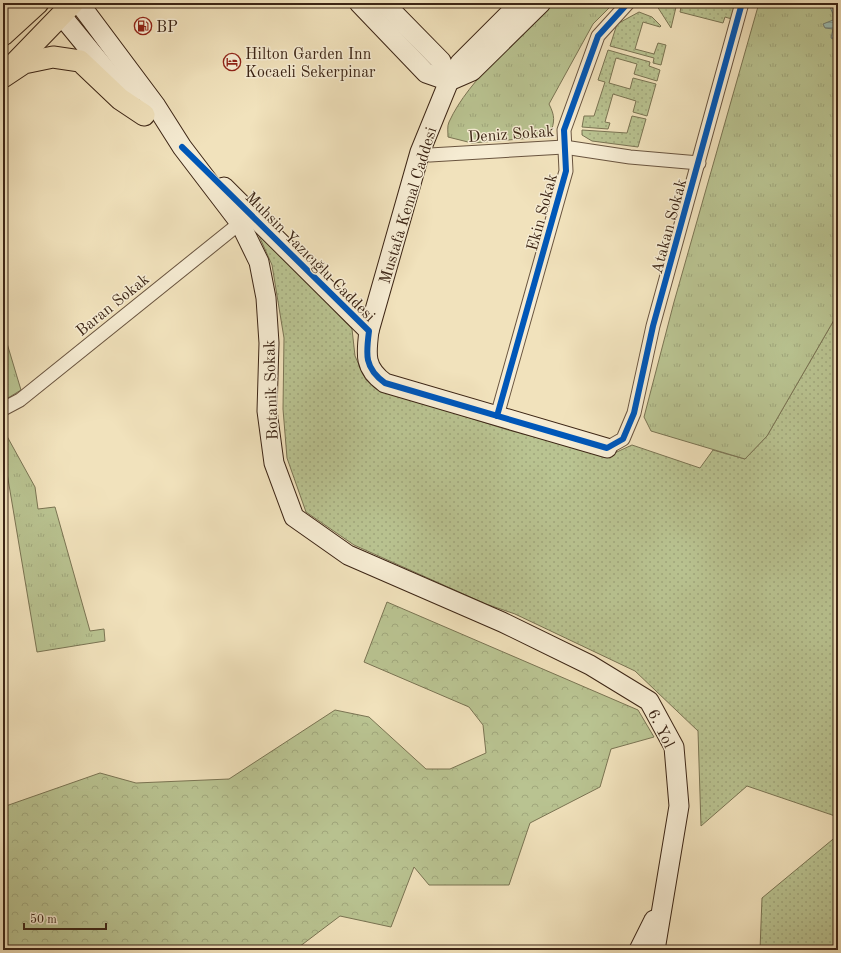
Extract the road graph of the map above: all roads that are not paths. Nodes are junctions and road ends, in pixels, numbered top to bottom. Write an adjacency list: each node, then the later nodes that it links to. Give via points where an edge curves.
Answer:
1 (12, 3): 11 (main road)
2 (38, 3): 12 (main road)
3 (79, 3): 16 (main road, Muhsin Yazıcığlu Caddesi, via 156,106)
4 (359, 3): 14 (main road, via 426,73)
5 (384, 3): 14 (main road, via 441,60)
6 (520, 3): 14 (main road, Mustafa Kemal Caddesi, via 460,63)
7 (541, 3): 14 (main road, via 472,71)
8 (628, 3): 17 (street, Ekin Sokak, via 598,36 564,130)
9 (742, 3): 19 (street, Atakan Sokak)
10 (62, 7): 13 (main road); 15 (main road, Muhsin Yazıcığlu Caddesi)
11 (3, 25)
12 (3, 36)
13 (3, 76): 15 (main road, via 24,63 54,57 80,61 120,99)
14 (449, 80): 18 (main road, Mustafa Kemal Caddesi)
15 (144, 115): 16 (main road, Muhsin Yazıcığlu Caddesi)
16 (182, 147): 20 (main road, Botanik Sokak); 21 (main road, Muhsin Yazıcığlu Caddesi)
17 (564, 147): 18 (street, Deniz Sokak, via 430,155); 19 (street, Deniz Sokak); 23 (street, Ekin Sokak, via 566,171)
18 (420, 152): 21 (main road, Mustafa Kemal Caddesi)
19 (699, 162): 24 (street, Atakan Sokak, via 653,326 634,413 623,438)
20 (240, 223): 22 (street, Baran Sokak, via 20,400); 25 (main road, Botanik Sokak, via 258,262 266,298 269,343 268,410 274,463 294,517 348,555)
21 (369, 331): 23 (main road, Muhsin Yazıcığlu Caddesi, via 369,365 385,383)
22 (3, 409)
23 (497, 416): 24 (main road, Muhsin Yazıcığlu Caddesi)
24 (608, 448)
25 (502, 622): 26 (main road, 6. Yol, via 590,665 649,701 674,747 679,806)
26 (665, 897): 27 (main road); 28 (main road, 6. Yol)
27 (639, 950)
28 (655, 950)

